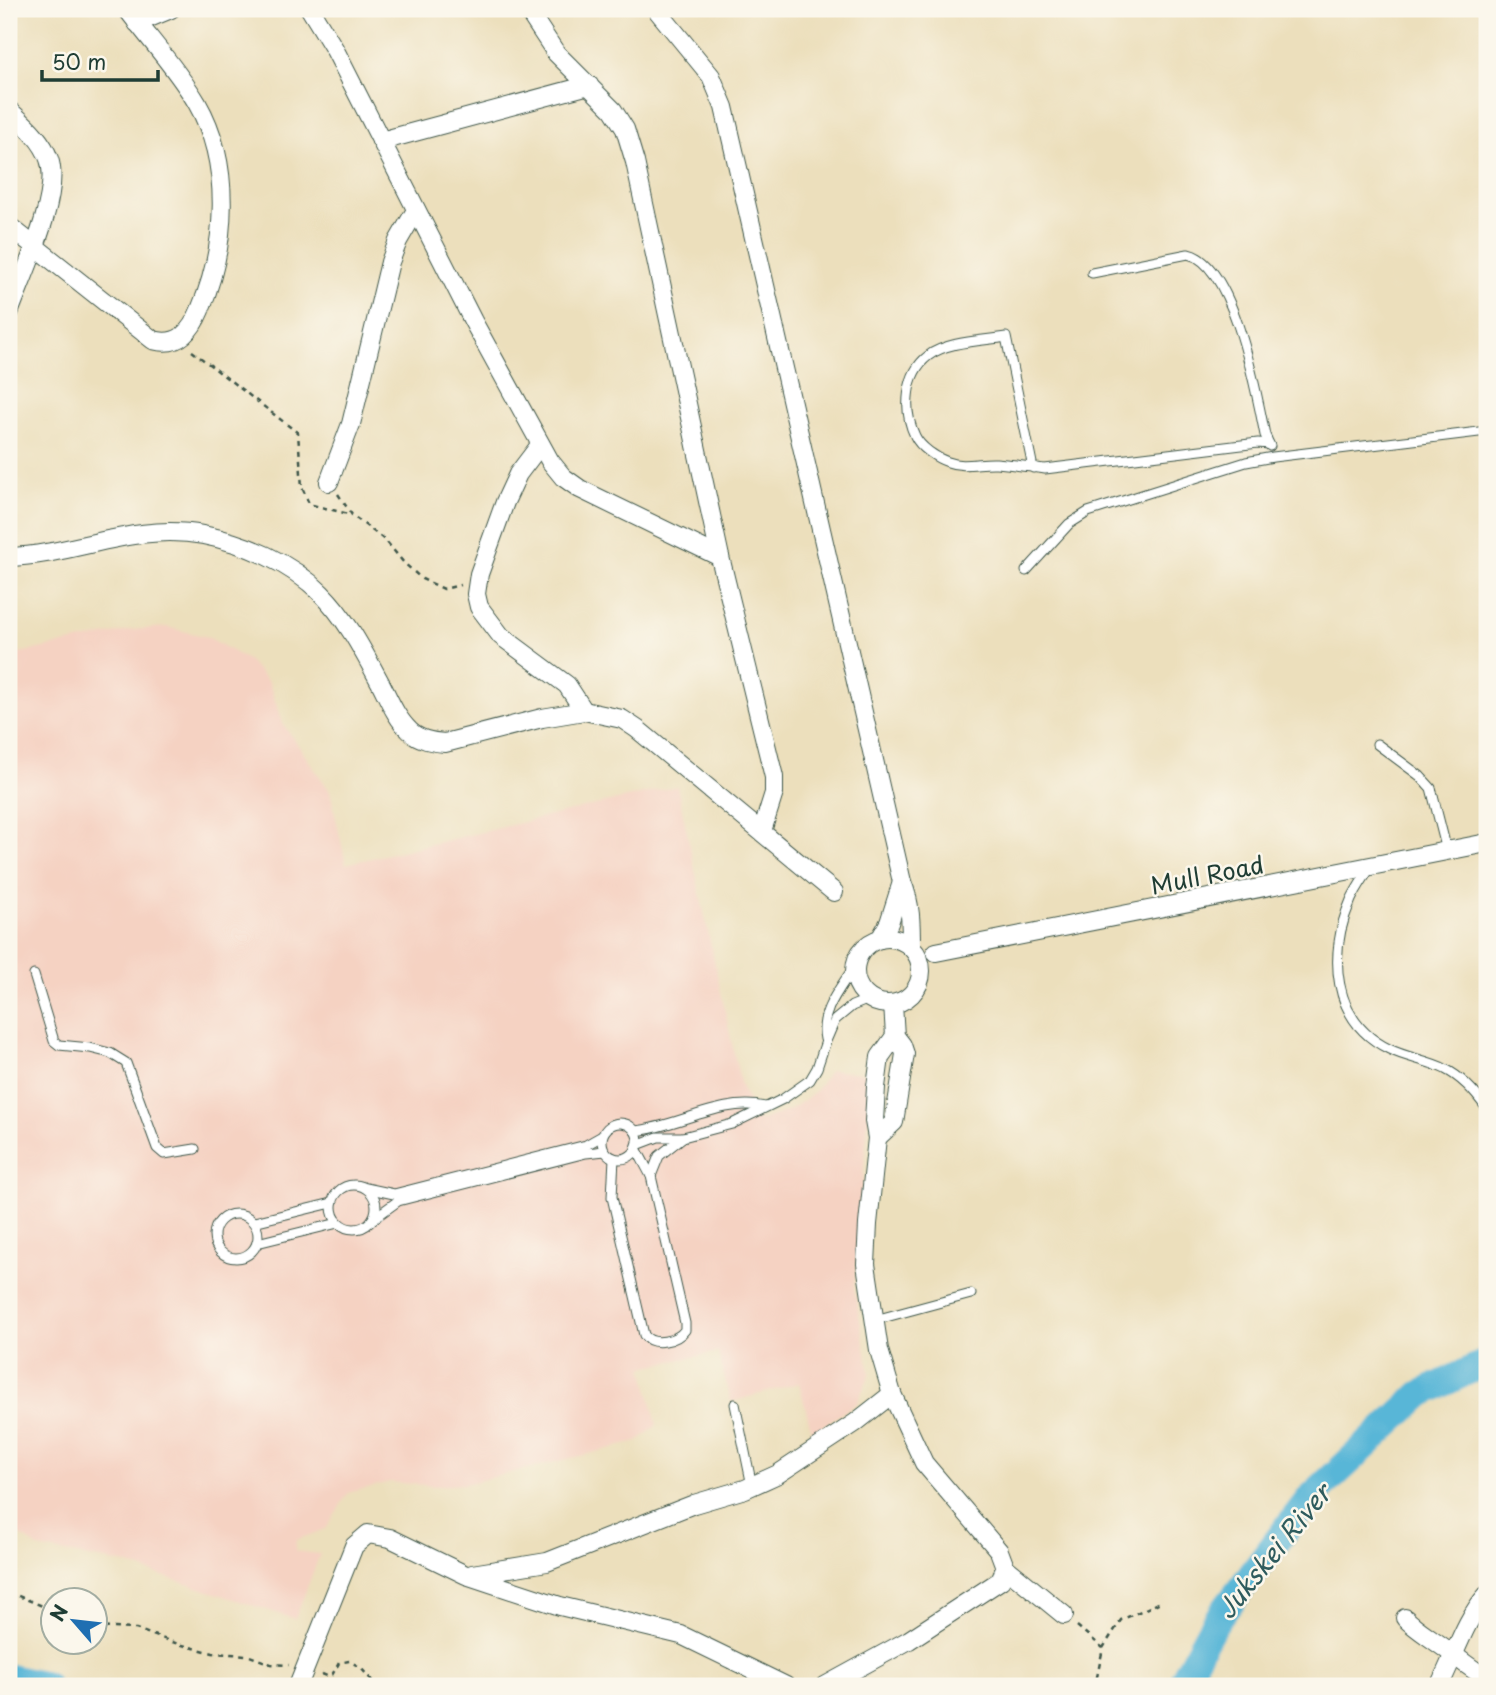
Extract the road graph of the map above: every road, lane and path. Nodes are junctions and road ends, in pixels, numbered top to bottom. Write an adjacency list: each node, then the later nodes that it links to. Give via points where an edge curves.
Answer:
1 (171, 9): 5 (street)
2 (310, 9): 8 (street)
3 (527, 9): 6 (street, via 556,52)
4 (656, 9): 32 (street, via 711,76 724,107)
5 (133, 13): 14 (street, via 198,105 210,133 220,180 222,228 211,278 200,312)
6 (589, 85): 8 (street); 22 (street, via 625,129 635,162)
7 (9, 110): 11 (street, via 43,146 53,177)
8 (381, 141): 9 (street)
9 (416, 211): 17 (street); 20 (street, via 390,262 351,424)
10 (9, 226): 11 (street)
11 (33, 247): 13 (street); 14 (street, via 153,340 167,344)
12 (1092, 274): 16 (lane, via 1188,254 1199,258 1218,283 1241,332)
13 (9, 313)
14 (178, 340): 21 (path, via 298,433 302,487 309,504)
15 (1487, 431): 18 (lane)
16 (1269, 444): 18 (lane); 19 (lane)
17 (540, 445): 22 (street, via 556,469 580,489); 25 (street, via 518,474)
18 (1273, 457): 24 (lane, via 1088,512 1069,524)
19 (1033, 468): 19 (lane, via 948,462 915,438 907,411 908,391 930,354 1006,337)
20 (329, 482): 21 (path)
21 (352, 515): 25 (path, via 386,541 422,579 444,589)
22 (720, 556): 28 (street, via 774,778)
23 (9, 557): 26 (street, via 142,532 204,535 269,557 321,593 349,626 400,719 420,738 445,743)
24 (1026, 571)
25 (477, 581): 26 (street, via 479,607 501,636 567,685)
26 (584, 711): 28 (street, via 622,719 637,729)
27 (1377, 744): 30 (lane, via 1432,788)
28 (762, 831): 33 (street)
29 (1487, 844): 30 (street, Mull Road)
30 (1447, 851): 31 (street, Mull Road)
31 (1371, 866): 36 (street, Mull Road); 43 (lane, via 1351,899 1342,929 1337,972 1343,1003 1363,1030 1388,1049 1446,1069 1472,1088)
32 (902, 882): 34 (street); 35 (street, via 911,911)
33 (834, 892)
34 (880, 939): 35 (street, via 891,938); 37 (street, via 864,948)
35 (911, 947): 40 (street, via 920,976 911,994)
36 (936, 952)
37 (855, 965): 39 (street, via 857,984); 41 (lane, via 826,1012)
38 (34, 975): 48 (lane, via 54,1041 110,1053 127,1063 157,1147 164,1154)
39 (869, 999): 40 (street); 41 (lane, via 842,1013)
40 (893, 1004): 59 (street, via 895,1036 880,1057 874,1121 877,1138 866,1264)
41 (826, 1041): 42 (lane, via 810,1080)
42 (765, 1107): 44 (lane, via 728,1107); 46 (lane, via 732,1124)
43 (1487, 1109)
44 (635, 1130): 45 (lane, via 617,1123); 47 (lane)
45 (602, 1136): 49 (lane); 52 (lane, via 586,1145 394,1194)
46 (683, 1137): 47 (lane, via 665,1135); 51 (lane, via 659,1156)
47 (637, 1146): 50 (lane, via 627,1157); 51 (lane)
48 (195, 1149)
49 (605, 1152): 50 (lane); 54 (lane, via 398,1201)
50 (614, 1158): 51 (lane, via 612,1197 644,1335 655,1342 679,1336 685,1327)
51 (651, 1176)
52 (366, 1188): 53 (lane, via 343,1188); 54 (lane, via 376,1202)
53 (332, 1203): 55 (lane); 56 (lane)
54 (373, 1219): 56 (lane, via 354,1230)
55 (254, 1222): 57 (lane); 57 (lane, via 239,1214 225,1217 216,1227 215,1242 222,1254 236,1259 249,1254)
56 (338, 1223): 57 (lane)
57 (257, 1243)
58 (971, 1294): 59 (lane)
59 (875, 1320): 60 (street)
60 (892, 1394): 62 (street, via 778,1474); 63 (street, via 924,1463 999,1550)
61 (735, 1405): 62 (lane)
62 (752, 1486): 64 (street, via 547,1562)
63 (1005, 1567): 69 (street); 79 (street, via 1001,1580 909,1640)
64 (466, 1575): 74 (street, via 390,1538 368,1534 354,1546); 78 (street, via 560,1606 681,1635)
65 (9, 1592): 68 (path)
66 (1487, 1595): 73 (street, via 1465,1627)
67 (1163, 1601): 72 (path, via 1121,1620)
68 (38, 1604)
69 (1064, 1615): 72 (path)
70 (1405, 1618): 73 (street)
71 (108, 1628): 74 (path, via 136,1629 213,1653)
72 (1103, 1648): 80 (path)
73 (1455, 1657): 75 (street); 81 (street)
74 (307, 1666): 76 (street); 77 (path, via 327,1676 339,1663 349,1661)
75 (1487, 1678)
76 (298, 1686)
77 (377, 1686)
78 (786, 1686)
79 (825, 1686)
80 (1091, 1686)
81 (1439, 1686)

